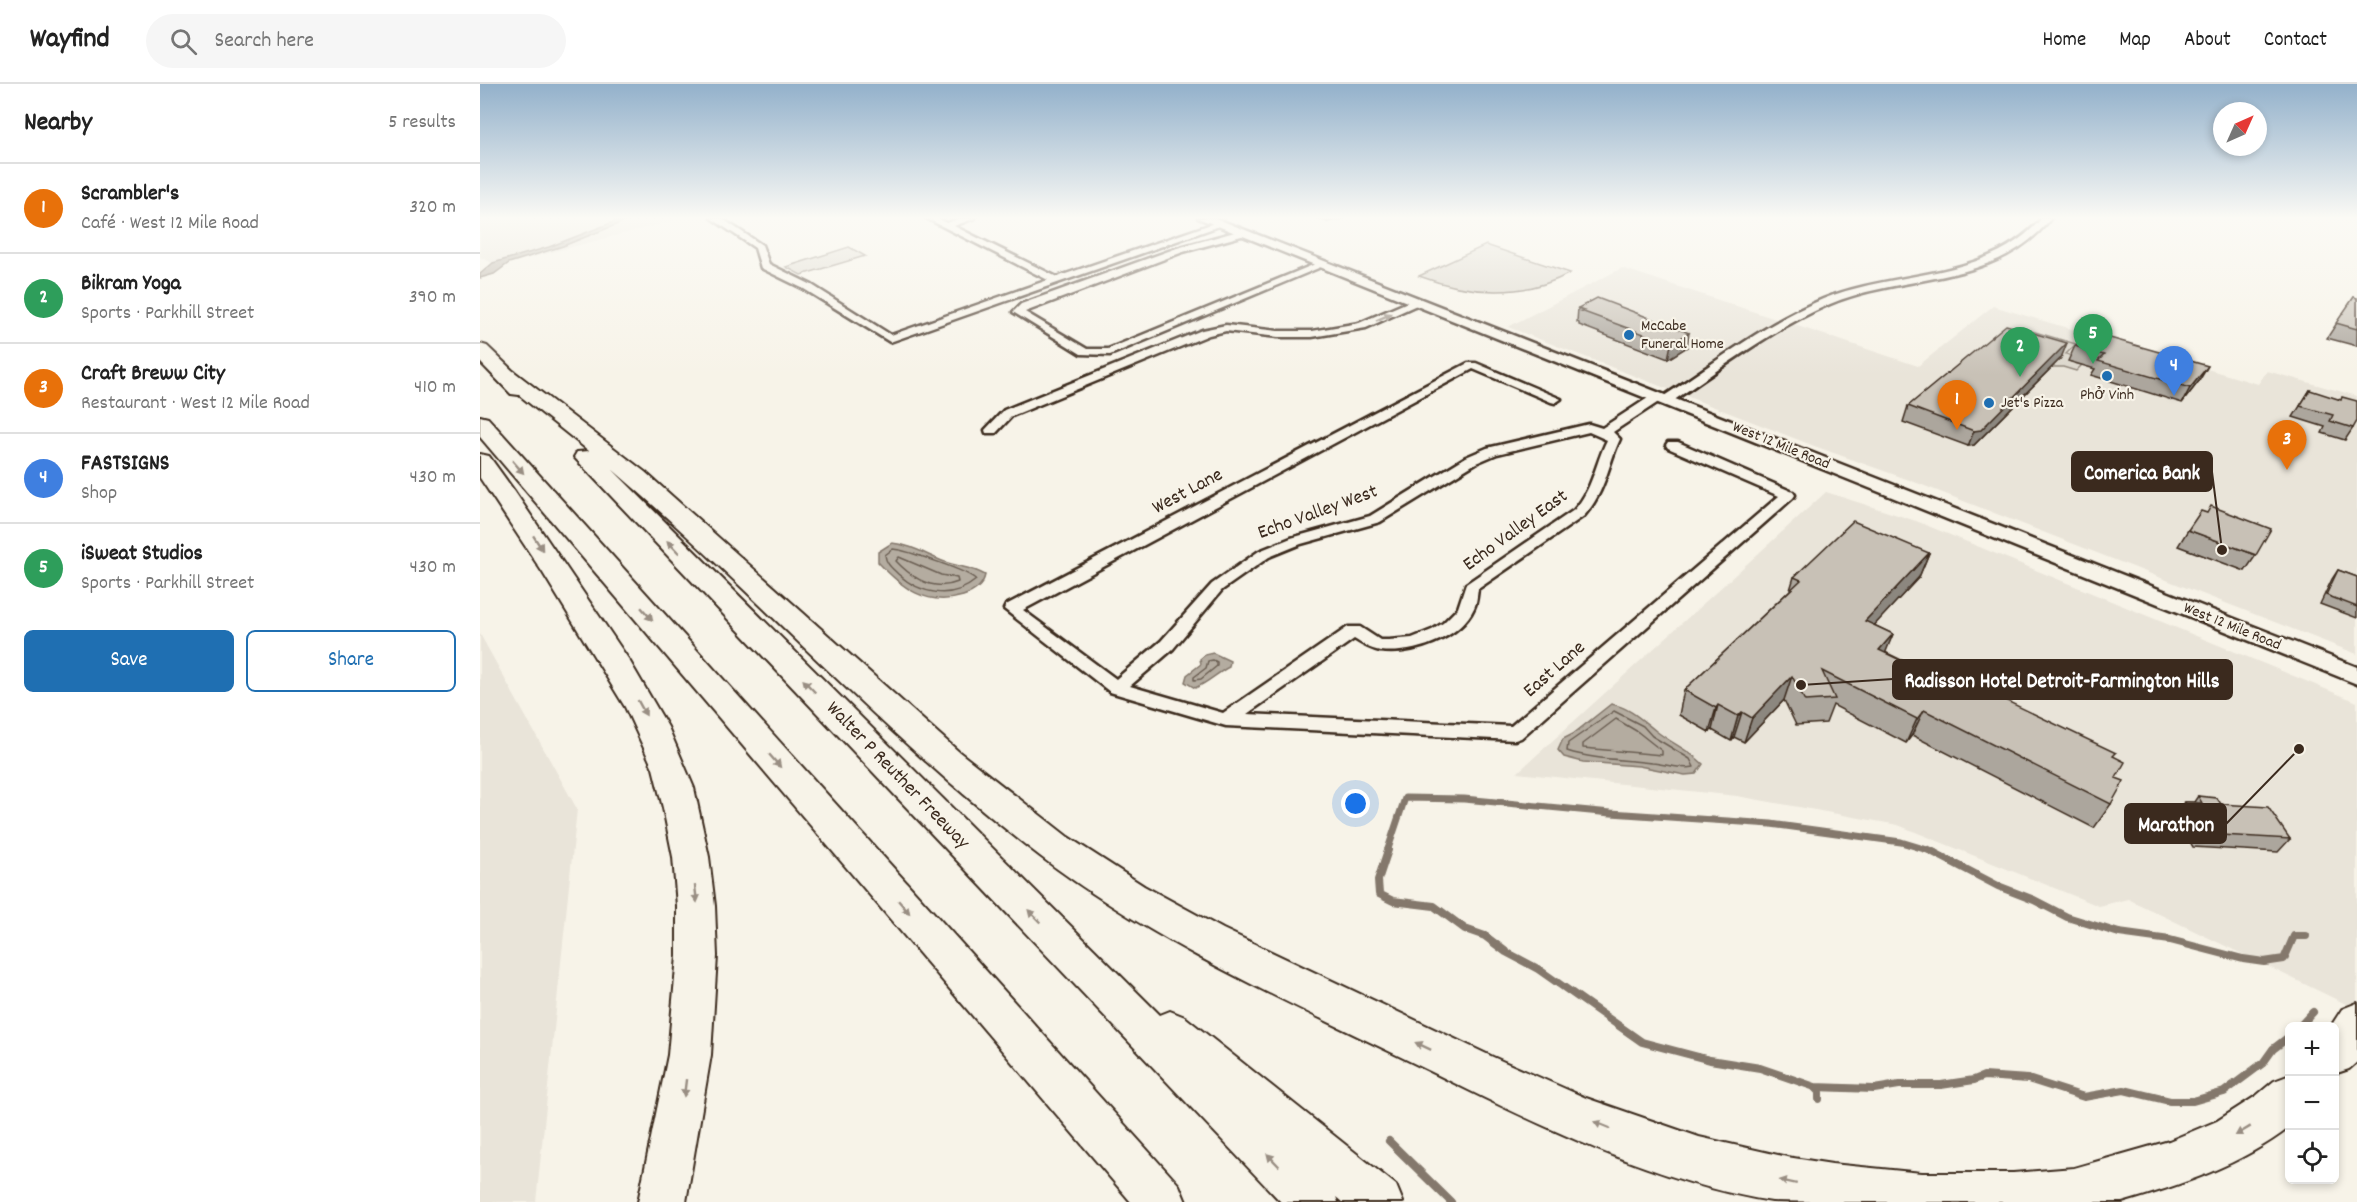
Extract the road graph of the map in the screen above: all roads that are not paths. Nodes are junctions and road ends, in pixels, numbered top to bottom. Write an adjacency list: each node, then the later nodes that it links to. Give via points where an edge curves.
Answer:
1 (774, 270): 8 (street, via 808,287 890,339)
2 (1036, 270): 8 (street)
3 (1088, 270): 8 (street)
4 (1124, 270): 5 (street, via 1025,306 1018,312 1085,352 1110,352)
5 (1308, 270)
6 (1338, 270): 9 (main road, West 12 Mile Road)
7 (1954, 270): 12 (street, via 1818,303)
8 (1057, 281)
9 (1410, 299): 12 (main road, West 12 Mile Road); 14 (street, via 1362,326 1296,335 1213,330 1008,413)
10 (493, 363): 22 (highway, Walter P Reuther Freeway, one-way to 10); 25 (highway, one-way to 10, via 2269,1116 2223,1143 2156,1169 2071,1193 1945,1200 1801,1185 1726,1169 1590,1121 1237,957 1169,920 1060,851 958,772 635,476)
11 (1555, 399): 19 (street, West Lane, via 1472,365 1012,609)
12 (1662, 399): 15 (street); 18 (main road, West 12 Mile Road)
13 (480, 423): 27 (highway, one-way to 27)
14 (991, 430)
15 (1604, 432): 19 (street, Echo Valley West, via 1588,428 1492,451 1375,519 1264,554 1217,587 1167,645); 21 (street, Echo Valley East, via 1614,439 1604,456 1600,484 1592,500 1579,513 1470,587 1466,610 1446,628 1405,645 1377,645 1354,631)
16 (1673, 445): 21 (street, East Lane, via 1788,495 1515,733)
17 (480, 461): 26 (highway, one-way to 26, via 541,549 648,720 671,770 688,836 698,902 697,983 683,1105)
18 (2357, 676)
19 (1116, 688): 20 (street, West Lane)
20 (1172, 705): 21 (street, East Lane)
21 (1226, 720)
22 (1060, 942): 28 (highway, Walter P Reuther Freeway, one-way to 22); 29 (highway)
23 (2357, 1023): 24 (highway)
24 (2339, 1050)
25 (2285, 1101)
26 (662, 1202)
27 (1162, 1202)
28 (1314, 1202)
29 (1378, 1202)

